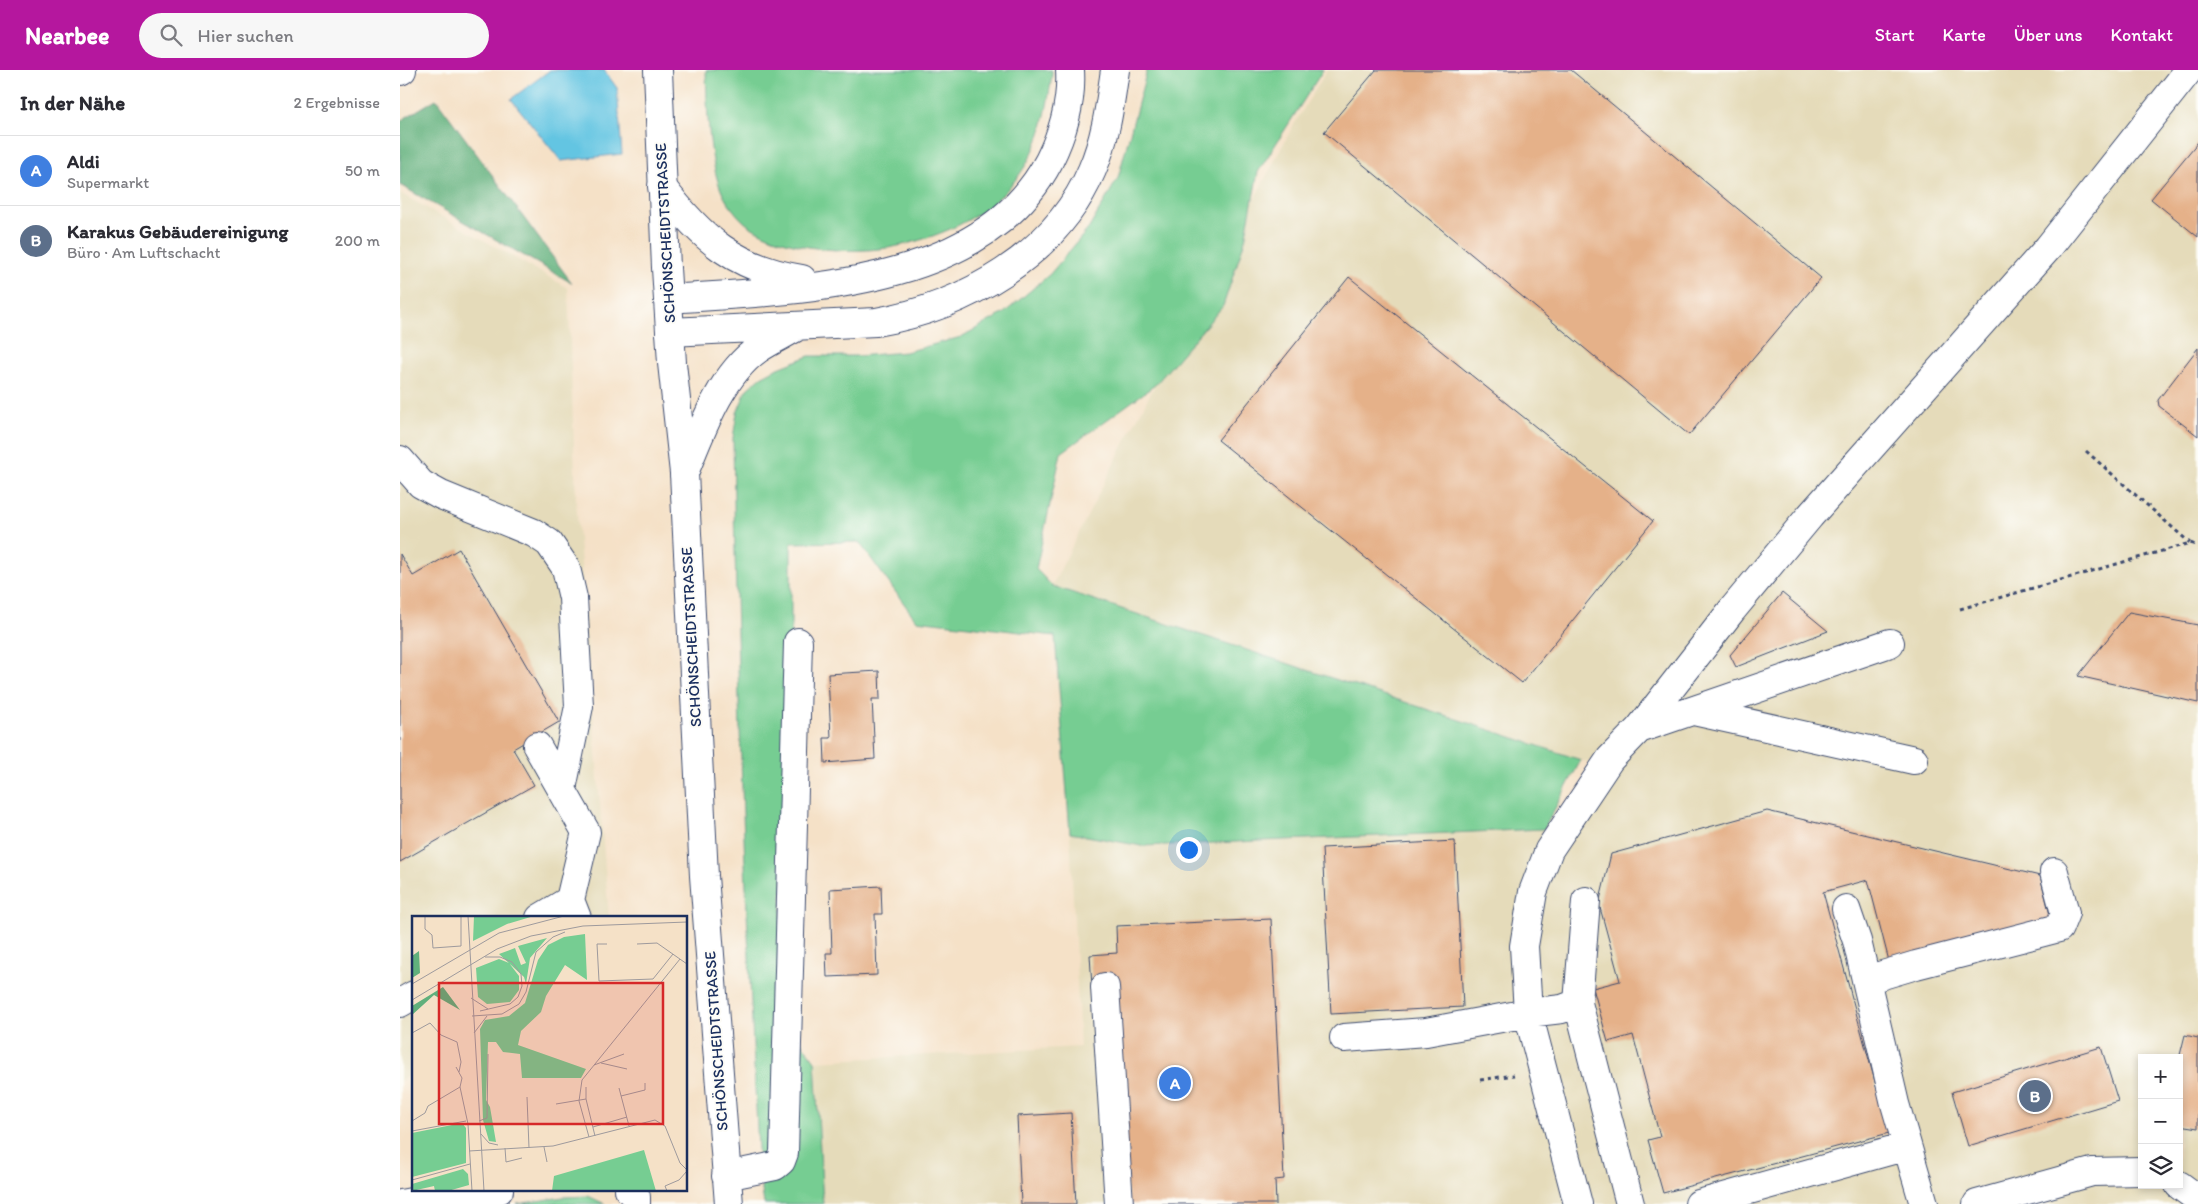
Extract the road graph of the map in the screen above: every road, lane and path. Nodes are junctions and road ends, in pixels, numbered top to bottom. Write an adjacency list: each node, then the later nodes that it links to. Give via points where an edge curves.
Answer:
1 (658, 70): 5 (main road, SCHÖNSCHEIDTSTRASSE)
2 (1070, 70): 6 (main road, via 1068,110 1052,154 1036,184 1000,220 953,249 915,266)
3 (1115, 70): 8 (main road, via 1102,145 1090,176 1056,225 1005,272 973,290 906,316 876,322)
4 (2189, 70): 19 (main road, via 2048,248 1810,516)
5 (662, 187): 6 (main road, via 703,235 744,262 781,275); 7 (main road, SCHÖNSCHEIDTSTRASSE)
6 (836, 284): 7 (main road)
7 (668, 299): 9 (main road, SCHÖNSCHEIDTSTRASSE)
8 (799, 326): 9 (main road); 12 (main road, via 757,350 735,372 712,408)
9 (670, 332): 12 (main road, SCHÖNSCHEIDTSTRASSE)
10 (2086, 451): 13 (path)
11 (400, 460): 22 (main road, via 421,484 441,495 534,533 549,543 566,568 573,598 579,706)
12 (684, 473): 39 (main road, SCHÖNSCHEIDTSTRASSE, via 704,876)
13 (2190, 543): 14 (path); 15 (path)
14 (2198, 546)
15 (1960, 609)
16 (798, 642): 39 (main road, via 784,1153 775,1166)
17 (1890, 643): 18 (main road)
18 (1694, 711): 19 (main road); 21 (main road)
19 (1639, 729): 33 (main road, via 1610,759 1549,850 1533,892 1524,946)
20 (537, 746): 22 (main road)
21 (1914, 760)
22 (562, 789): 25 (main road, via 586,832)
23 (2054, 872): 28 (main road, via 2065,913 2059,928)
24 (1586, 901): 32 (main road)
25 (573, 909): 27 (main road)
26 (1846, 909): 28 (main road)
27 (547, 916)
28 (1866, 980): 37 (main road)
29 (1105, 987): 47 (main road)
30 (412, 996): 31 (main road)
31 (400, 1003)
32 (1578, 1003): 33 (main road, via 1562,1009); 49 (main road)
33 (1528, 1013): 34 (main road, via 1426,1032); 48 (main road)
34 (1344, 1038)
35 (1516, 1074): 36 (path)
36 (1480, 1080)
37 (1907, 1146): 50 (main road); 51 (main road)
38 (2138, 1171): 52 (main road, via 2092,1172)
39 (726, 1176): 46 (main road, SCHÖNSCHEIDTSTRASSE)
40 (2183, 1188): 43 (main road)
41 (480, 1192): 44 (main road)
42 (631, 1192): 45 (main road, via 636,1197)
43 (2198, 1200)
44 (402, 1204)
45 (636, 1204)
46 (729, 1204)
47 (1119, 1204)
48 (1578, 1204)
49 (1630, 1204)
50 (1699, 1204)
51 (1924, 1204)
52 (1977, 1204)

